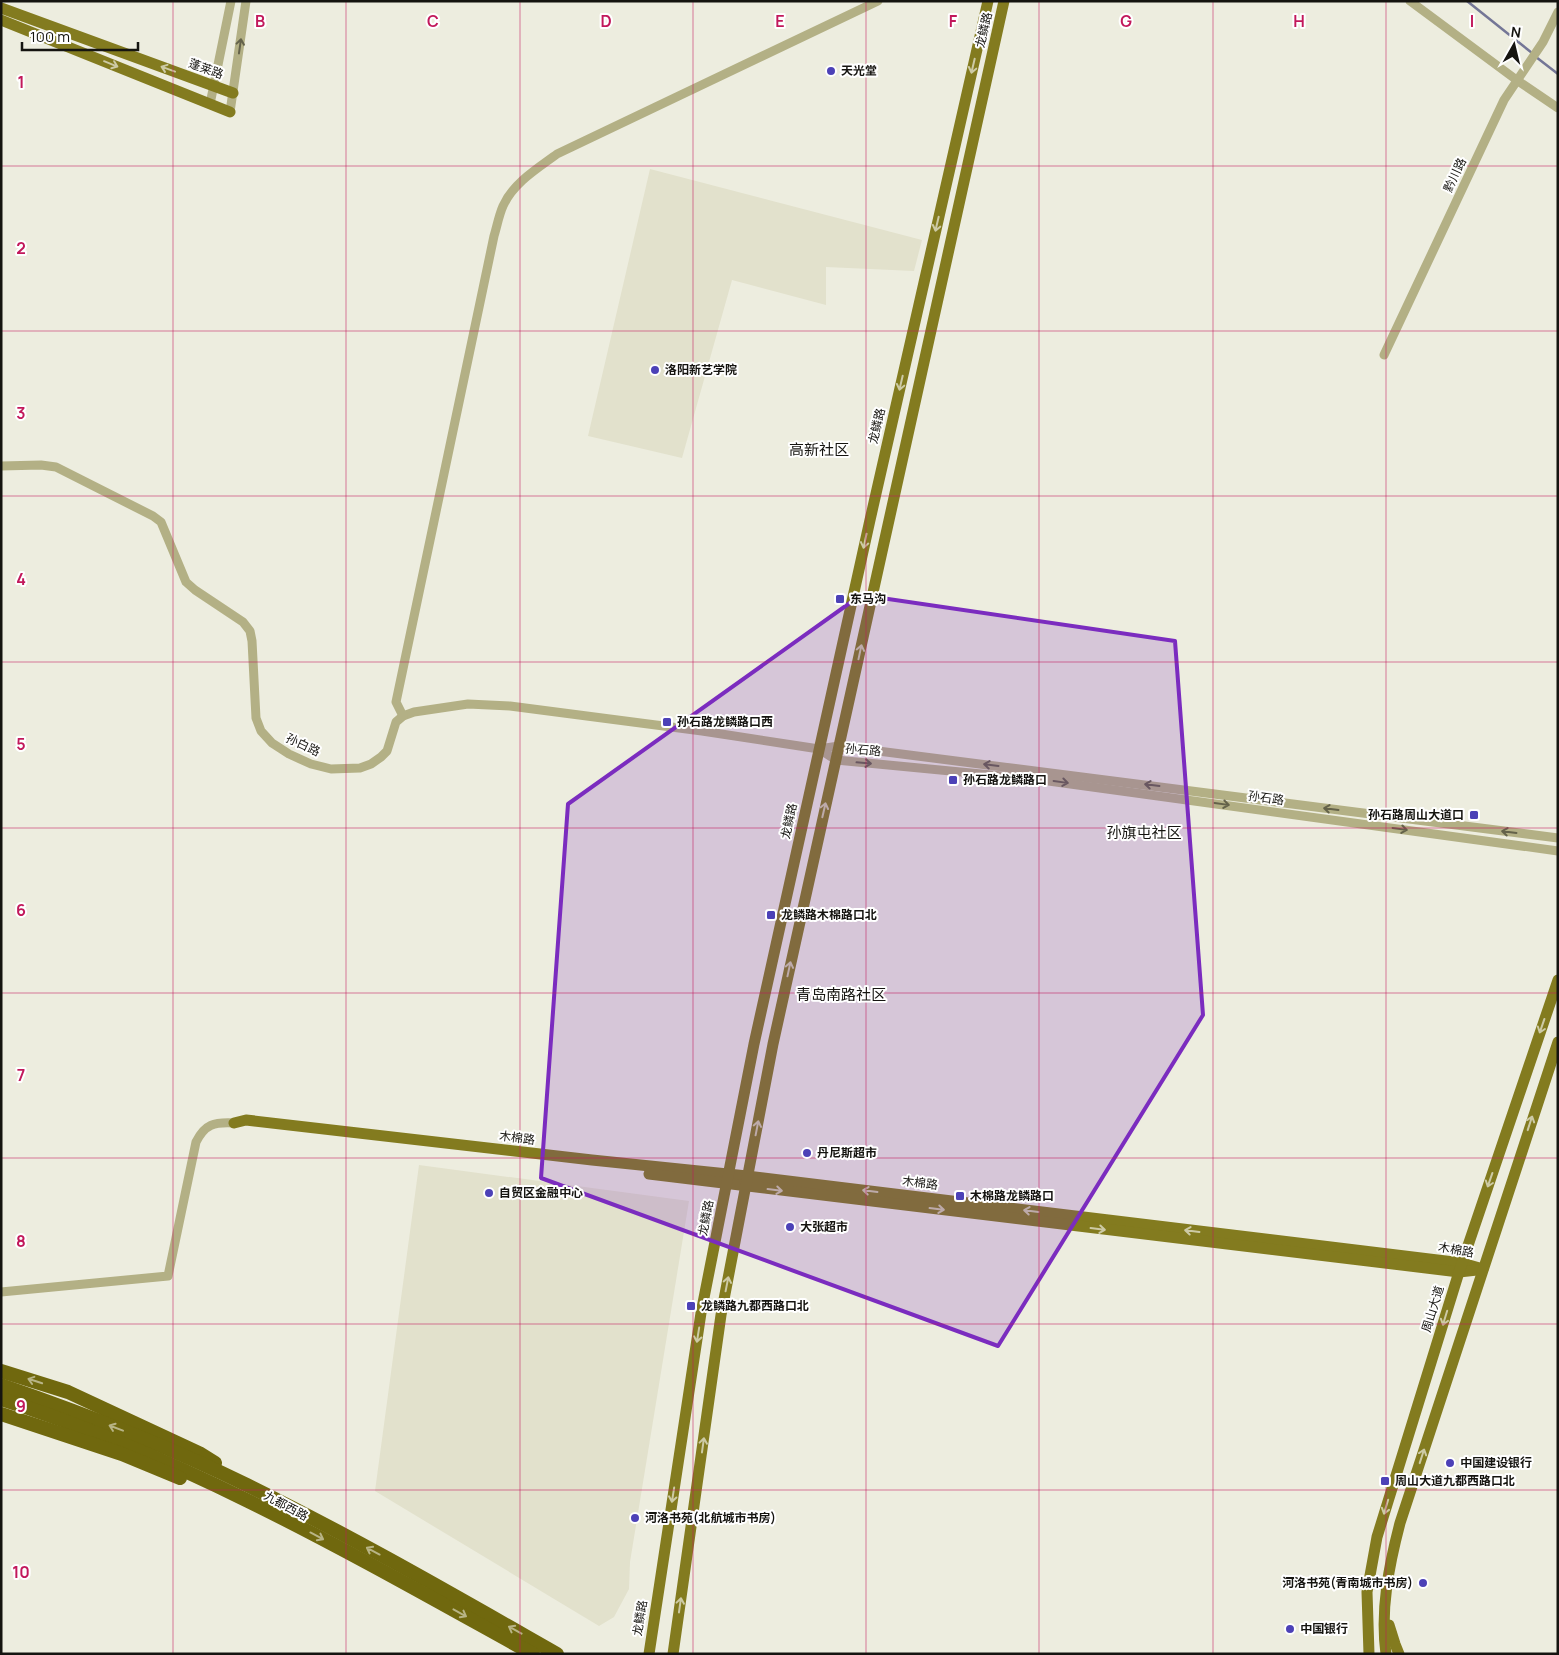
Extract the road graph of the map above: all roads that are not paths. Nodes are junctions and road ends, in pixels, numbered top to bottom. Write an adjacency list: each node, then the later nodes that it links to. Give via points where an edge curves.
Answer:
1 (231, 1): 11 (street)
2 (246, 1): 12 (street, one-way to 2)
3 (878, 1): 18 (street, via 557,154 512,192 494,236 396,702)
4 (988, 1): 20 (main road, 龙鳞路, one-way to 20)
5 (1004, 1): 19 (main road, 龙鳞路, one-way to 5)
6 (1410, 1): 10 (street)
7 (1, 8): 11 (main road, 蓬莱路, one-way to 7)
8 (1558, 12): 10 (street, 黔川路)
9 (1, 20): 13 (main road, one-way to 13)
10 (1518, 81): 14 (street); 16 (street, 黔川路, via 1504,100)
11 (214, 86): 12 (main road, 蓬莱路); 13 (street)
12 (233, 93): 15 (street)
13 (210, 104): 15 (main road)
14 (1558, 108)
15 (230, 112)
16 (1384, 355)
17 (1, 466): 18 (street, 孙白路, via 56,467 161,522 186,582 243,622 250,631 256,718 272,743 289,754 331,769 360,768 387,751 396,722)
18 (403, 716): 20 (street, via 468,704 510,706)
19 (839, 746): 20 (street, 孙石路); 21 (main road, 龙鳞路); 22 (street, 孙石路, one-way to 19)
20 (819, 749): 21 (street, 孙石路); 27 (main road, 龙鳞路, via 754,1044)
21 (836, 760): 23 (street, 孙石路, one-way to 23, via 1034,779); 28 (main road, 龙鳞路, one-way to 21)
22 (1558, 838)
23 (1558, 850)
24 (1558, 980): 29 (main road, 周山大道, one-way to 29)
25 (1558, 1042): 30 (main road, one-way to 25)
26 (234, 1123): 27 (main road, 木棉路, via 246,1120); 31 (street, via 210,1125 196,1142 168,1276)
27 (728, 1179): 28 (main road, 木棉路); 42 (main road, 龙鳞路, one-way to 42, via 701,1313)
28 (746, 1181): 29 (main road, 木棉路); 43 (main road, 龙鳞路, one-way to 28, via 721,1315)
29 (1461, 1268): 30 (main road, 木棉路); 39 (main road, 周山大道, one-way to 39, via 1377,1537 1367,1592)
30 (1483, 1270): 38 (main road, one-way to 30, via 1400,1523)
31 (1, 1292)
32 (1, 1371): 37 (highway, one-way to 32, via 199,1453 68,1392)
33 (1, 1386): 36 (highway, 九都西路)
34 (1, 1399): 36 (highway)
35 (1, 1414): 36 (highway)
36 (57, 1418): 37 (highway, 九都西路, one-way to 36, via 139,1436); 40 (highway, 九都西路, one-way to 40, via 130,1458 244,1506 274,1514)
37 (247, 1485): 41 (highway, 九都西路, one-way to 37)
38 (1385, 1605): 46 (main road); 47 (main road, via 1390,1631)
39 (1367, 1613): 44 (main road); 45 (main road, 周山大道)
40 (533, 1654)
41 (558, 1654)
42 (649, 1654)
43 (673, 1654)
44 (1362, 1654)
45 (1369, 1654)
46 (1386, 1654)
47 (1400, 1654)

